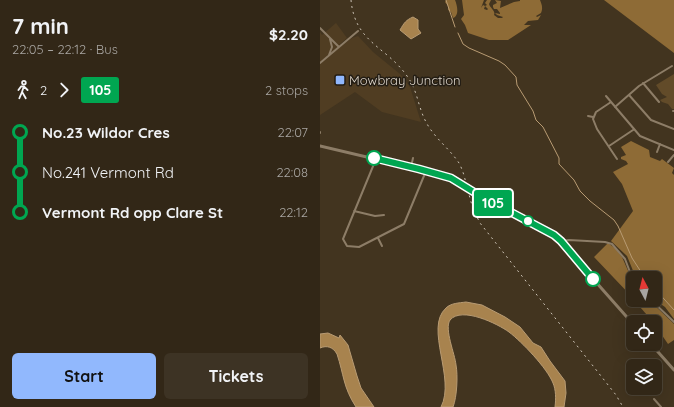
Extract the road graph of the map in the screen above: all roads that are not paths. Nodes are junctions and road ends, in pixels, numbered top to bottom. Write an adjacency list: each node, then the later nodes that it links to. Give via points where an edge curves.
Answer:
1 (320, 28): 3 (street)
2 (358, 31): 4 (street)
3 (332, 43): 4 (street); 5 (street)
4 (338, 48): 5 (street)
5 (327, 57): 6 (street)
6 (320, 63)
7 (672, 66): 8 (street)
8 (643, 83): 9 (street); 12 (street)
9 (629, 95): 13 (street); 17 (street, via 651,120)
10 (606, 96): 11 (street)
11 (611, 102): 13 (street); 15 (street)
12 (659, 102)
13 (614, 107): 16 (street)
14 (588, 116): 15 (street)
15 (593, 117): 20 (street, via 594,124)
16 (633, 130): 18 (street, via 643,138); 20 (street)
17 (674, 130)
18 (660, 144): 21 (street); 22 (street)
19 (320, 146): 25 (street)
20 (609, 146): 26 (street)
21 (674, 150)
22 (658, 152)
23 (674, 155): 27 (street)
24 (412, 158): 28 (street)
25 (376, 159): 28 (street); 30 (street)
26 (617, 159)
27 (668, 162)
28 (411, 167): 29 (street)
29 (426, 171): 32 (street, via 405,223); 33 (street, bridge, via 451,178)
30 (354, 211): 31 (street, via 375,216); 32 (street, via 343,240 347,246 358,247)
31 (384, 215)
32 (378, 238): 34 (street)
33 (561, 241): 35 (street, via 608,242 625,259); 37 (street)
34 (382, 246)
35 (630, 271)
36 (658, 307): 38 (street)
37 (626, 316)
38 (674, 322)
39 (657, 351): 40 (street)
40 (674, 370)
41 (654, 400): 42 (street)
42 (661, 407)

